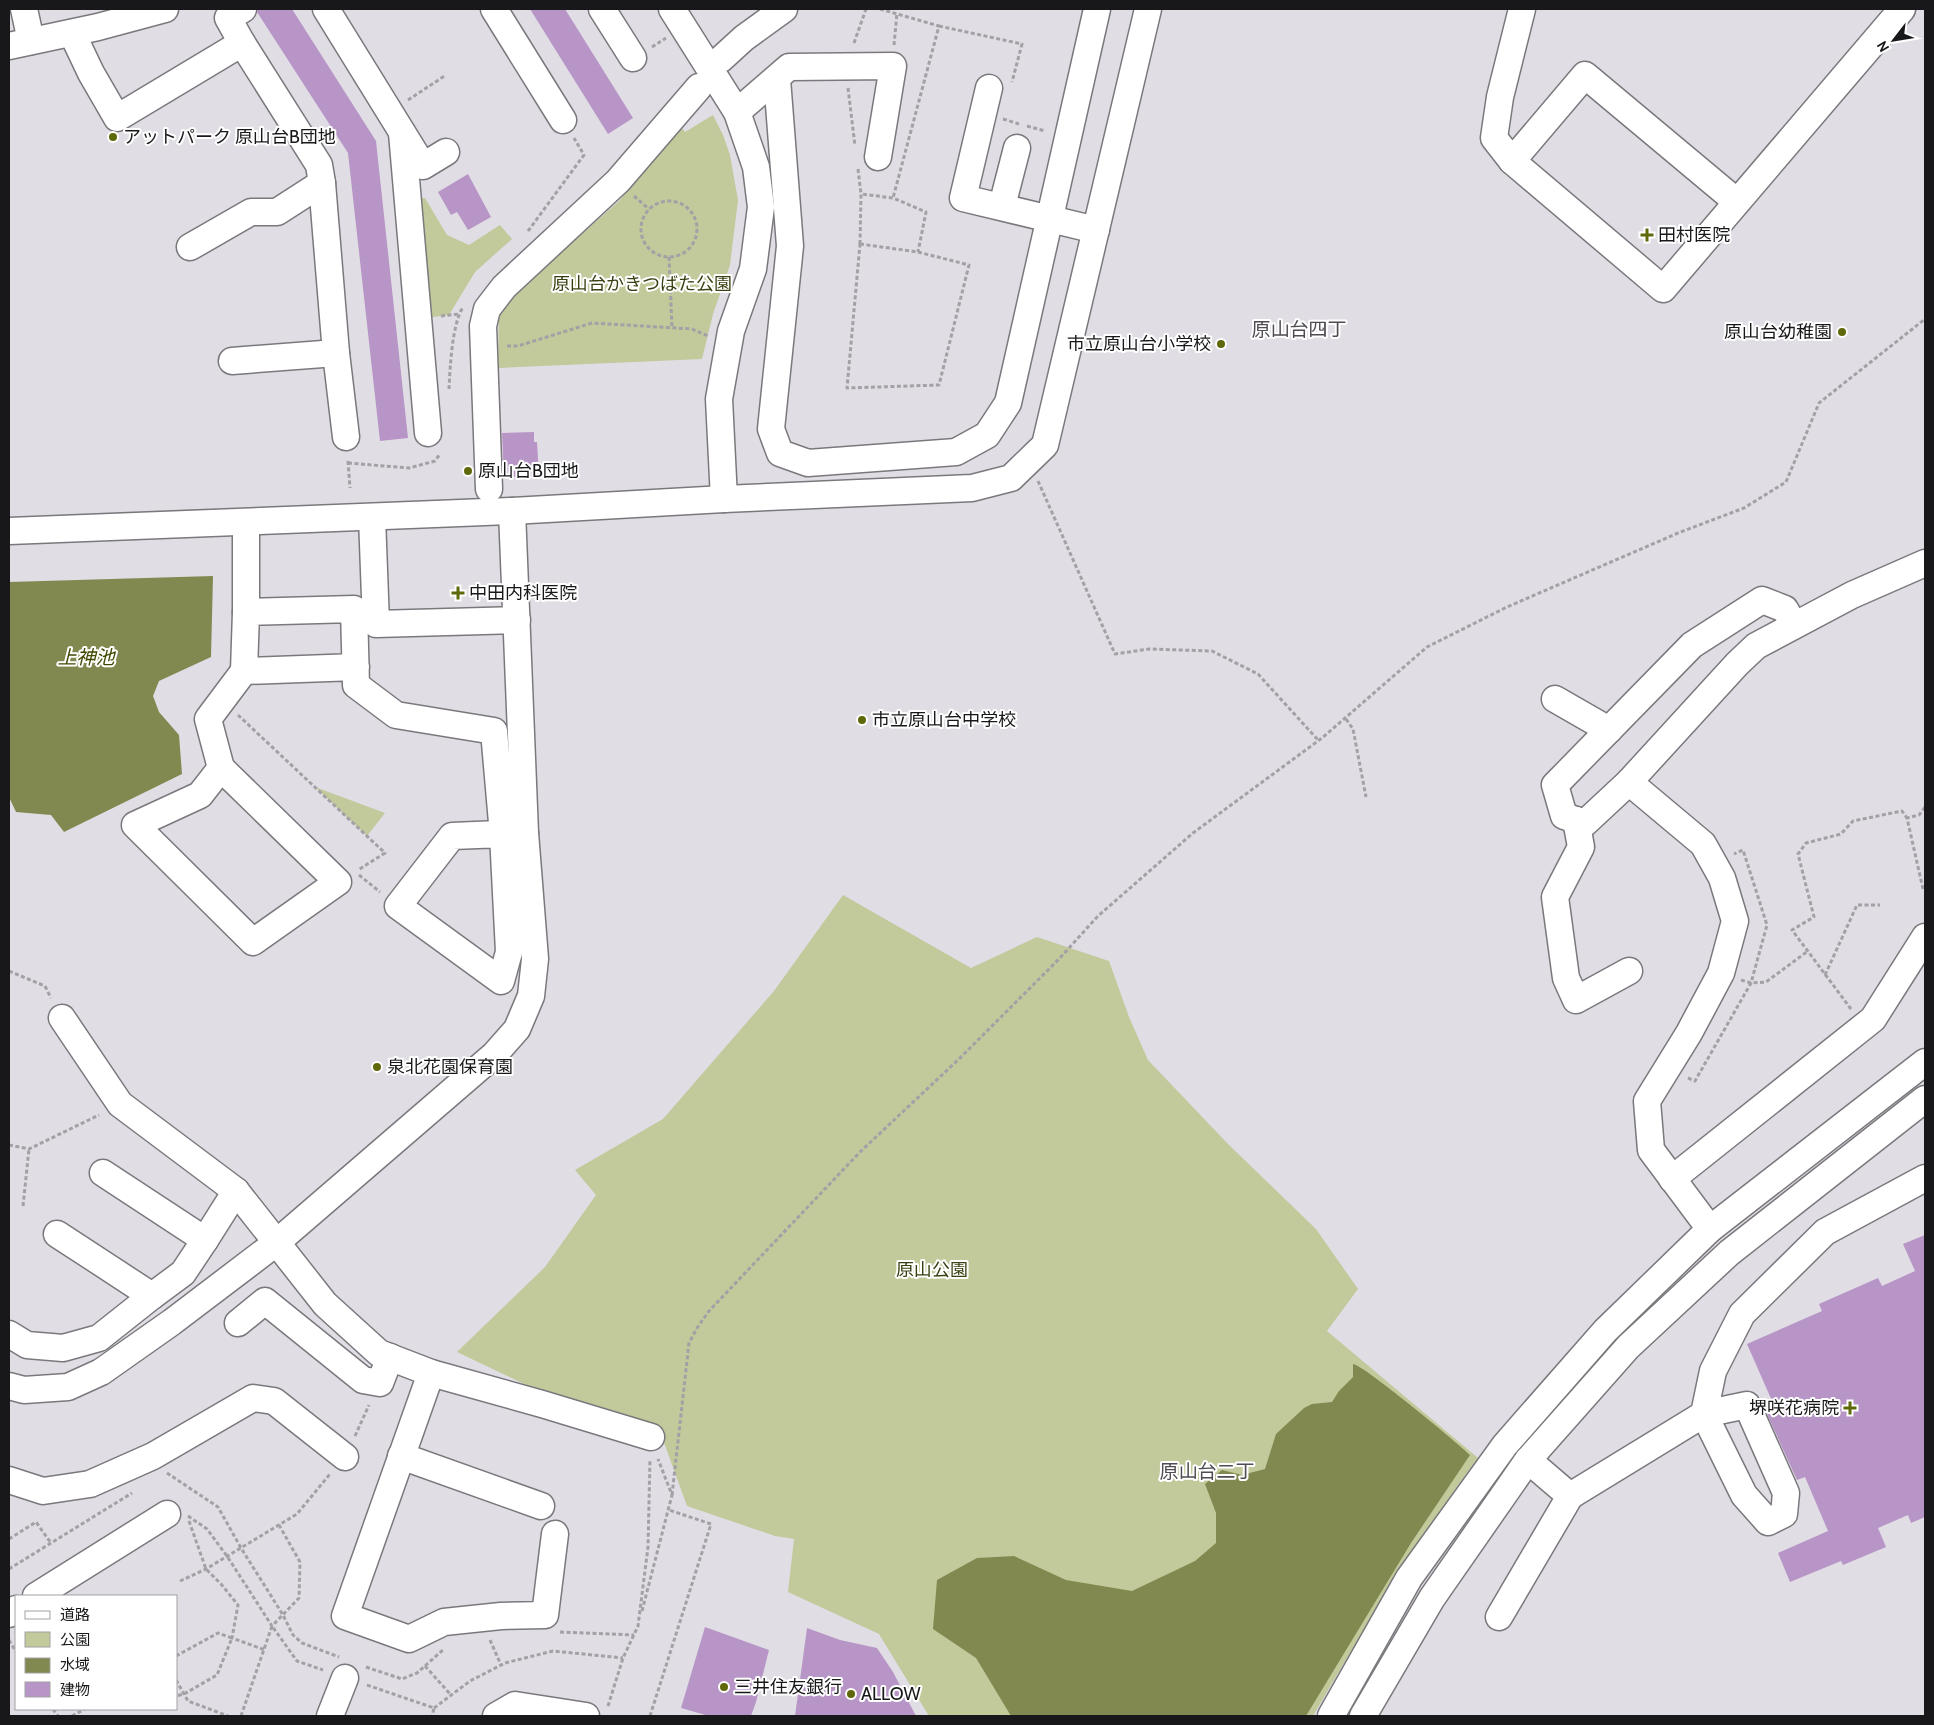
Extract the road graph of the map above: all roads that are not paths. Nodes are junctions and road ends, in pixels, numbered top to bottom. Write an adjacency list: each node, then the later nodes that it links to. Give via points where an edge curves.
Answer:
1 (24, 9): 15 (street)
2 (165, 9): 12 (street)
3 (243, 9): 16 (street, via 228,18)
4 (326, 9): 24 (street)
5 (494, 9): 23 (street)
6 (602, 9): 17 (street)
7 (784, 9): 18 (street)
8 (1097, 9): 32 (street)
9 (1148, 9): 33 (street)
10 (1522, 9): 28 (street, via 1500,97 1494,138)
11 (1902, 9): 30 (street)
12 (111, 16): 14 (street)
13 (678, 18): 22 (street)
14 (72, 33): 15 (street); 16 (street, via 117,118)
15 (20, 43)
16 (242, 43): 29 (street, via 318,165)
17 (634, 58)
18 (721, 59)
19 (776, 79): 22 (street); 27 (street, via 789,67 893,66); 32 (street, via 790,246 771,429 780,454 808,463 956,452 987,435 1008,403)
20 (699, 87): 39 (street, via 618,181 504,287 487,308 483,326)
21 (989, 88): 31 (street, via 963,198)
22 (737, 112): 40 (street, via 756,167 760,206 753,269 731,331 719,399)
23 (563, 120)
24 (402, 133): 26 (street, via 423,166); 37 (street)
25 (1017, 148): 31 (street)
26 (446, 152)
27 (864, 158)
28 (1512, 161): 30 (street, via 1585,75); 30 (street, via 1663,289)
29 (322, 183): 34 (street, via 277,212 251,212); 35 (street)
30 (1737, 202)
31 (1002, 206): 32 (street)
32 (1049, 219): 33 (street)
33 (1096, 230): 40 (street, via 1045,445 1010,478 972,488)
34 (190, 247)
35 (336, 353): 36 (street); 38 (street)
36 (232, 361)
37 (428, 433)
38 (346, 437)
39 (489, 489)
40 (724, 499): 41 (street)
41 (512, 511): 42 (street); 47 (street)
42 (372, 517): 43 (street); 47 (street, via 376,624)
43 (246, 522): 44 (street); 46 (street)
44 (9, 531)
45 (1925, 564): 48 (street, via 1852,595)
46 (246, 612): 49 (street, via 354,609); 50 (street)
47 (517, 620): 56 (street)
48 (1794, 625): 52 (street, via 1785,609 1762,600 1692,645); 54 (street, via 1756,646 1737,664)
49 (356, 667): 50 (street); 56 (street, via 356,685 396,715 494,730)
50 (244, 671): 53 (street, via 208,719)
51 (1555, 699): 52 (street)
52 (1609, 730): 55 (street, via 1555,785 1564,816)
53 (221, 768): 53 (street, via 200,795 135,825 253,942 338,882)
54 (1629, 782): 55 (street, via 1585,822); 64 (street, via 1703,844 1722,878 1735,922 1721,973 1689,1034 1647,1101 1651,1150)
55 (1576, 820): 58 (street, via 1581,847 1555,897 1566,978 1576,1000)
56 (514, 833): 56 (street, via 452,836 398,906 501,981 509,952); 69 (street, via 535,959 530,996 517,1029 494,1055)
57 (1925, 937): 64 (street, via 1873,1019)
58 (1629, 971)
59 (62, 1018): 65 (street, via 120,1104)
60 (1925, 1062): 66 (street)
61 (1925, 1099): 79 (street, via 1729,1253 1628,1346)
62 (103, 1173): 68 (street)
63 (1925, 1178): 81 (street, via 1824,1232 1742,1314 1713,1371 1704,1414)
64 (1672, 1179): 66 (street)
65 (236, 1191): 68 (street); 69 (street)
66 (1710, 1229): 91 (street, via 1605,1332 1505,1445 1409,1578)
67 (57, 1234): 70 (street)
68 (205, 1240): 70 (street, via 183,1273)
69 (276, 1243): 73 (street, via 324,1304 379,1352); 75 (street, via 101,1372 68,1387 24,1390)
70 (152, 1296): 72 (street, via 99,1338 63,1348 27,1345)
71 (238, 1323): 73 (street, via 265,1301 363,1380 380,1383)
72 (9, 1334)
73 (390, 1357): 74 (street)
74 (431, 1373): 76 (street); 77 (street)
75 (9, 1386)
76 (651, 1437)
77 (401, 1456): 82 (street); 84 (street, via 345,1616 409,1639 444,1622 545,1615)
78 (345, 1457): 80 (street, via 274,1402 253,1398 153,1456 90,1484 43,1491)
79 (1528, 1460): 81 (street); 92 (street, via 1432,1598)
80 (9, 1480)
81 (1570, 1496): 86 (street)
82 (541, 1506)
83 (177, 1514): 85 (street)
84 (555, 1534)
85 (38, 1595)
86 (1499, 1616)
87 (345, 1678): 89 (street)
88 (597, 1712): 90 (street, via 515,1705)
89 (330, 1716)
90 (496, 1716)
91 (1330, 1716)
92 (1363, 1716)

